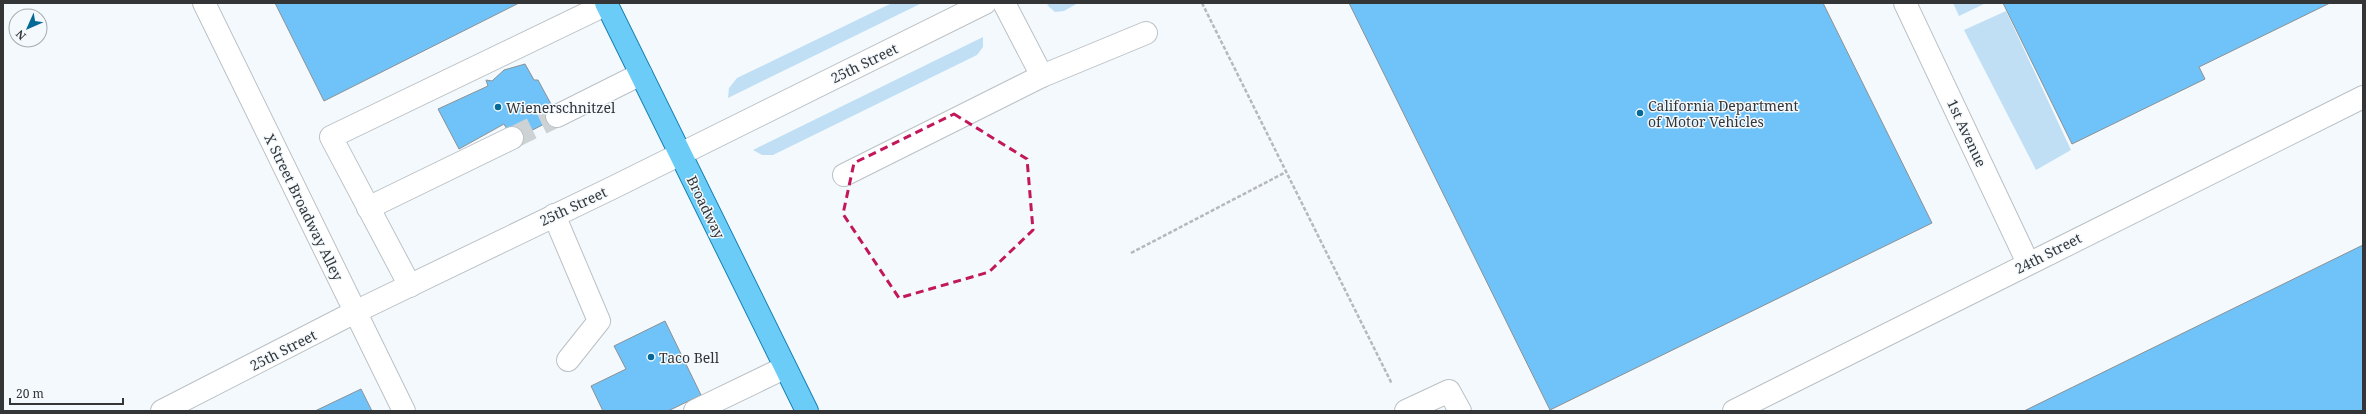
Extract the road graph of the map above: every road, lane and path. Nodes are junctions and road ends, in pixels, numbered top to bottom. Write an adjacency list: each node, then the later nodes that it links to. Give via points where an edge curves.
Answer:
1 (204, 3): 21 (street, X Street Broadway Alley)
2 (985, 3): 13 (street, 25th Street)
3 (1004, 3): 9 (street)
4 (1202, 3): 14 (path)
5 (1905, 3): 19 (street, 1st Avenue)
6 (606, 4): 8 (main road, Broadway); 16 (street, via 331,137)
7 (1146, 33): 9 (street)
8 (641, 74): 11 (street); 13 (main road, Broadway)
9 (1042, 76): 15 (street)
10 (2363, 97): 19 (street, 24th Street)
11 (557, 116)
12 (512, 138): 16 (street)
13 (680, 153): 17 (street, 25th Street); 23 (main road, Broadway)
14 (1286, 172): 18 (path); 24 (path)
15 (844, 175)
16 (368, 208): 20 (street)
17 (554, 215): 20 (street, 25th Street); 22 (street, via 599,321)
18 (1131, 253)
19 (2028, 263): 31 (street, 24th Street)
20 (410, 286): 21 (street, 25th Street)
21 (356, 312): 25 (street, 25th Street); 26 (street, X Street Broadway Alley)
22 (568, 360)
23 (784, 368): 27 (street); 28 (main road, Broadway)
24 (1392, 384)
25 (162, 411)
26 (404, 411)
27 (695, 411)
28 (807, 411)
29 (1406, 411): 30 (street, via 1449,391)
30 (1460, 411)
31 (1734, 411)

